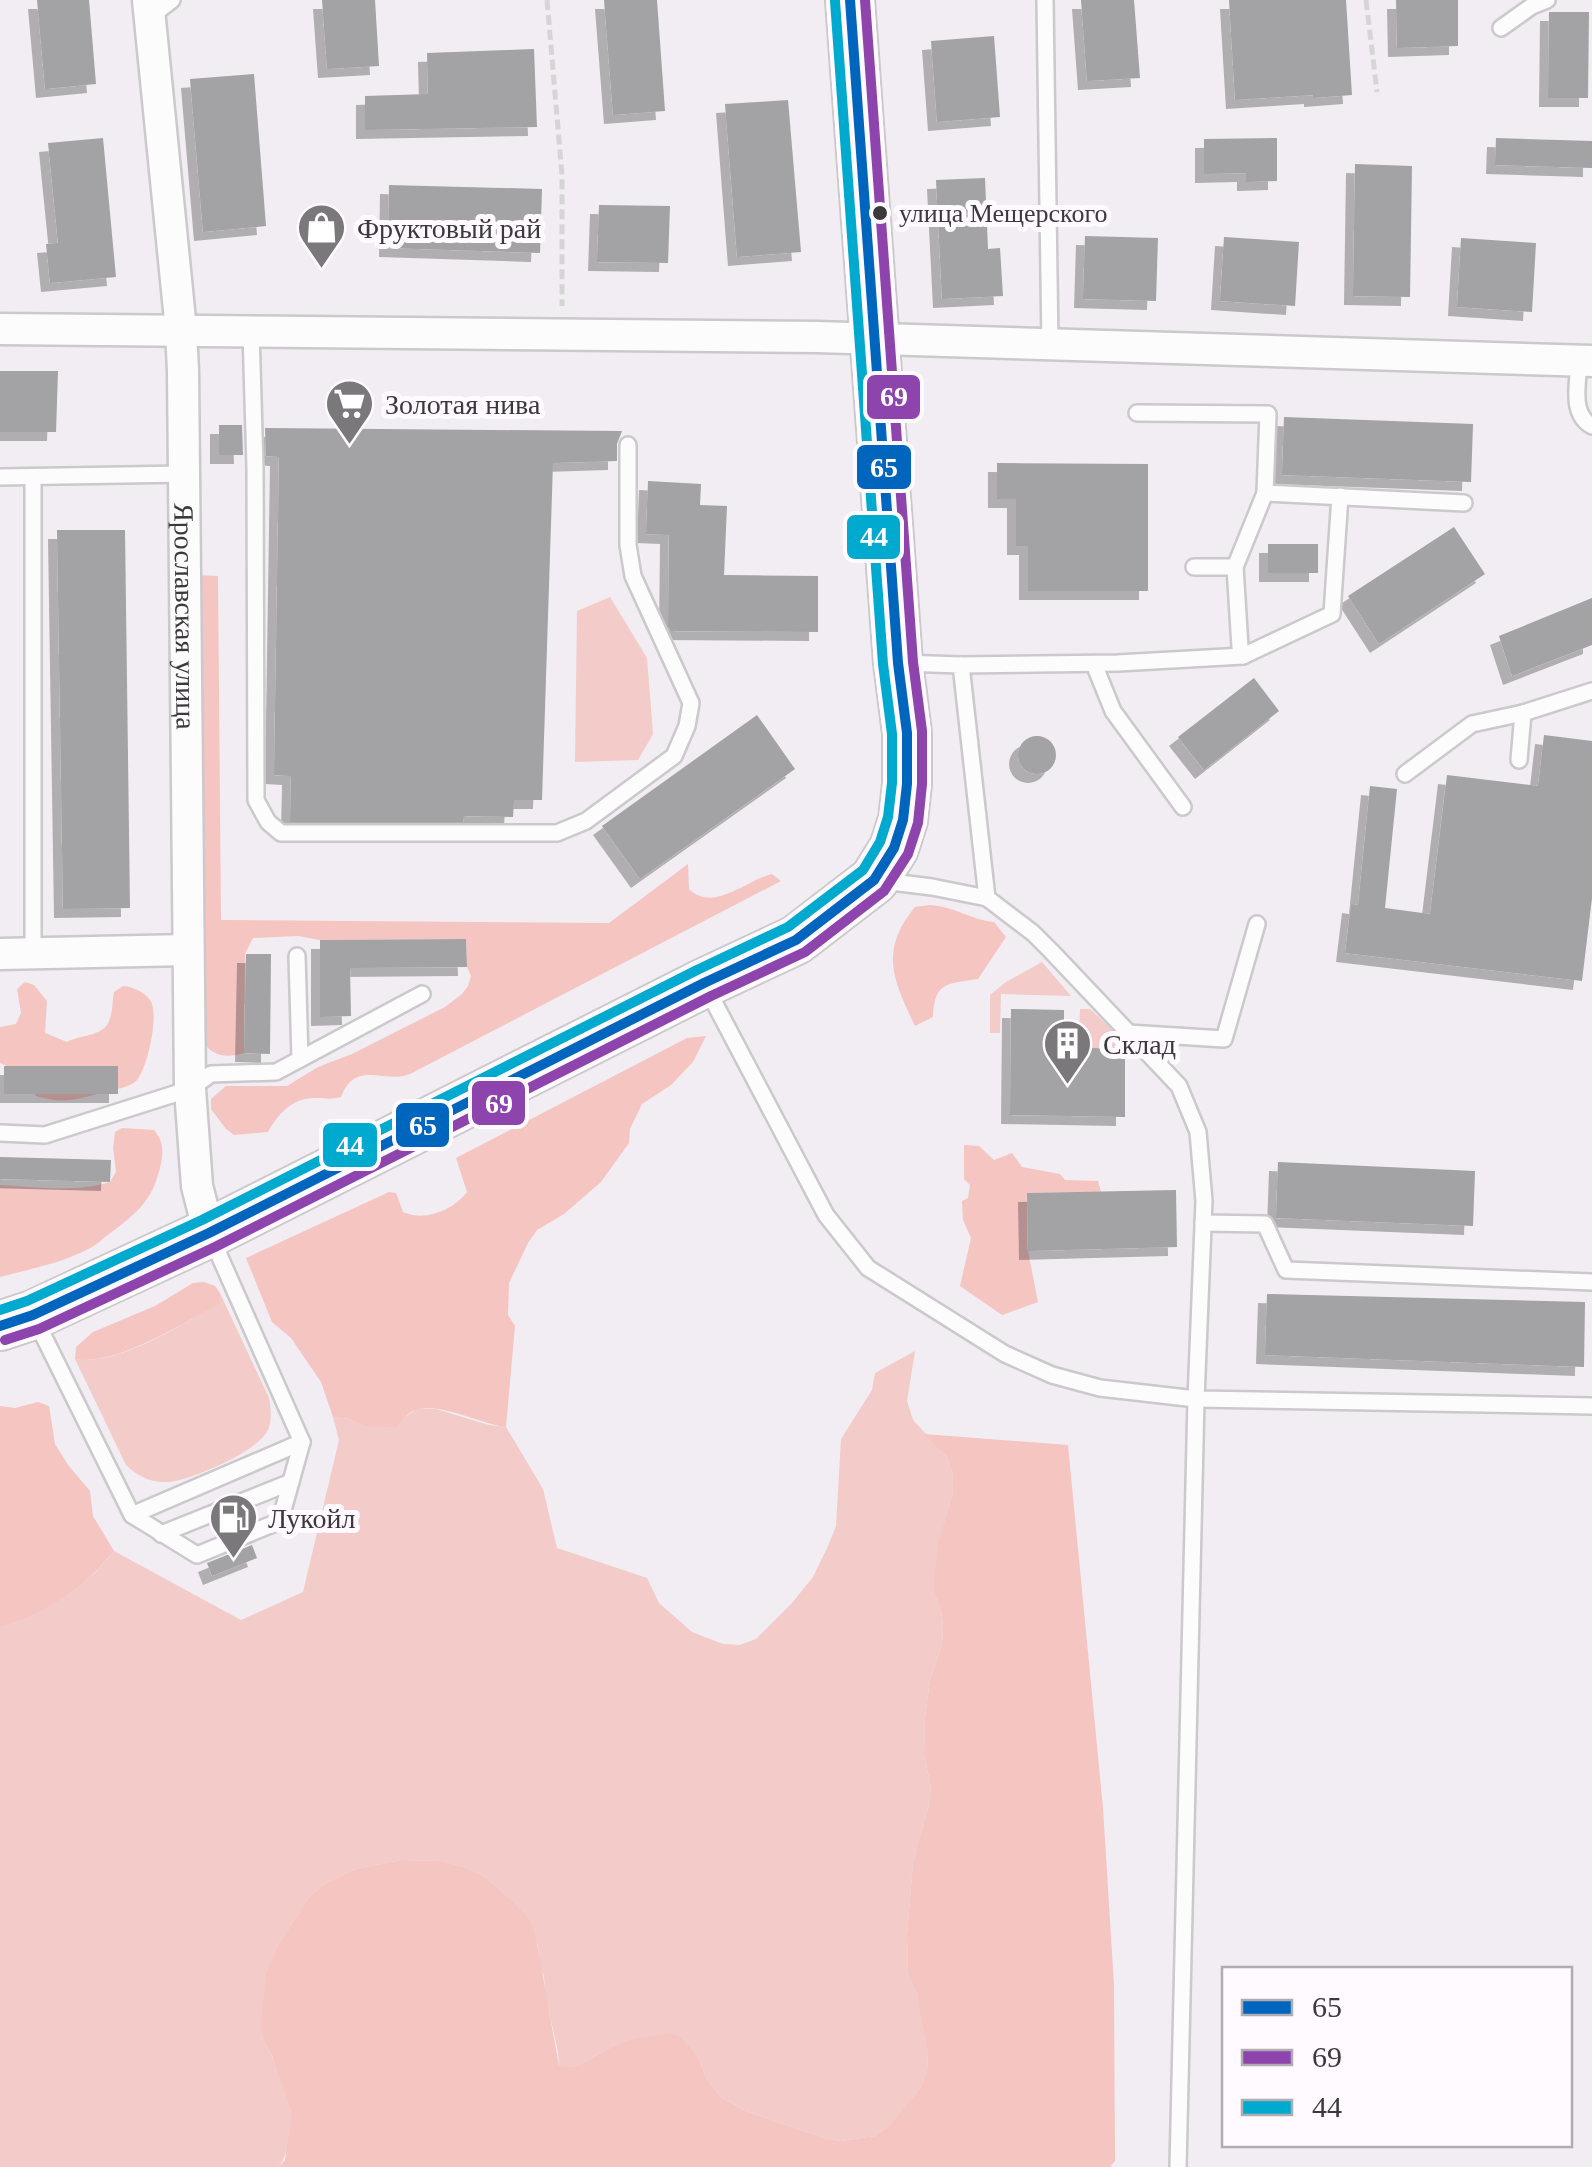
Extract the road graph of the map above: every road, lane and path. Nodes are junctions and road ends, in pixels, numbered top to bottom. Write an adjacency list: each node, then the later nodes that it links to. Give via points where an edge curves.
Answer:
1 (547, 0): 12 (path, via 562,175)
2 (850, 0): 13 (main road)
3 (1044, 0): 14 (lane)
4 (1366, 0): 8 (path)
5 (1548, 0): 7 (lane)
6 (157, 6): 10 (street, Ярославская улица)
7 (1501, 28)
8 (1377, 92)
9 (0, 329): 10 (street)
10 (181, 330): 11 (street); 19 (street, Ярославская улица)
11 (251, 331): 12 (street); 18 (lane, via 256,800 281,833 557,833 586,821 674,756 691,703 632,576)
12 (562, 334): 13 (street)
13 (873, 339): 14 (street); 28 (main road)
14 (1050, 345): 15 (street)
15 (1586, 362): 17 (lane, via 1577,407)
16 (1137, 413): 22 (lane, via 1268,414)
17 (1592, 426)
18 (628, 445)
19 (185, 474): 21 (lane); 39 (street, Ярославская улица)
20 (0, 477): 21 (lane)
21 (33, 478): 41 (lane)
22 (1265, 493): 23 (lane); 26 (lane)
23 (1340, 496): 24 (lane); 27 (lane, via 1332,614)
24 (1464, 503)
25 (1194, 567): 26 (lane)
26 (1236, 568): 27 (lane)
27 (1243, 656): 29 (lane)
28 (898, 663): 30 (lane); 36 (main road, via 908,784 894,848)
29 (1094, 664): 30 (lane); 35 (lane, via 1113,711)
30 (960, 665): 37 (lane)
31 (1592, 691): 32 (lane)
32 (1523, 712): 33 (lane); 34 (lane, via 1472,724)
33 (1519, 760)
34 (1405, 774)
35 (1184, 807)
36 (874, 880): 37 (lane); 43 (main road, via 796,940)
37 (987, 898): 45 (lane, via 1042,942)
38 (1256, 924): 45 (lane, via 1224,1040)
39 (188, 950): 41 (street); 47 (street, Ярославская улица)
40 (0, 954): 41 (street)
41 (33, 954)
42 (298, 956): 46 (lane)
43 (704, 983): 50 (main road); 53 (lane, via 826,1216 868,1268 1052,1376)
44 (422, 994): 46 (lane)
45 (1128, 1033): 49 (lane, via 1179,1086 1198,1132)
46 (300, 1059): 47 (lane, via 276,1072 211,1074)
47 (190, 1089): 48 (lane, via 46,1135); 50 (street, Ярославская улица)
48 (0, 1133)
49 (1204, 1224): 51 (lane, via 1265,1224 1286,1270); 53 (lane)
50 (209, 1233): 52 (main road); 55 (lane)
51 (1592, 1282)
52 (17, 1321): 57 (lane)
53 (1196, 1399): 54 (lane); 59 (lane)
54 (1592, 1406)
55 (302, 1442): 56 (lane); 57 (lane)
56 (291, 1482): 58 (lane); 58 (lane, via 280,1521 197,1555)
57 (132, 1515): 58 (lane)
58 (161, 1534)
59 (1178, 2167)

